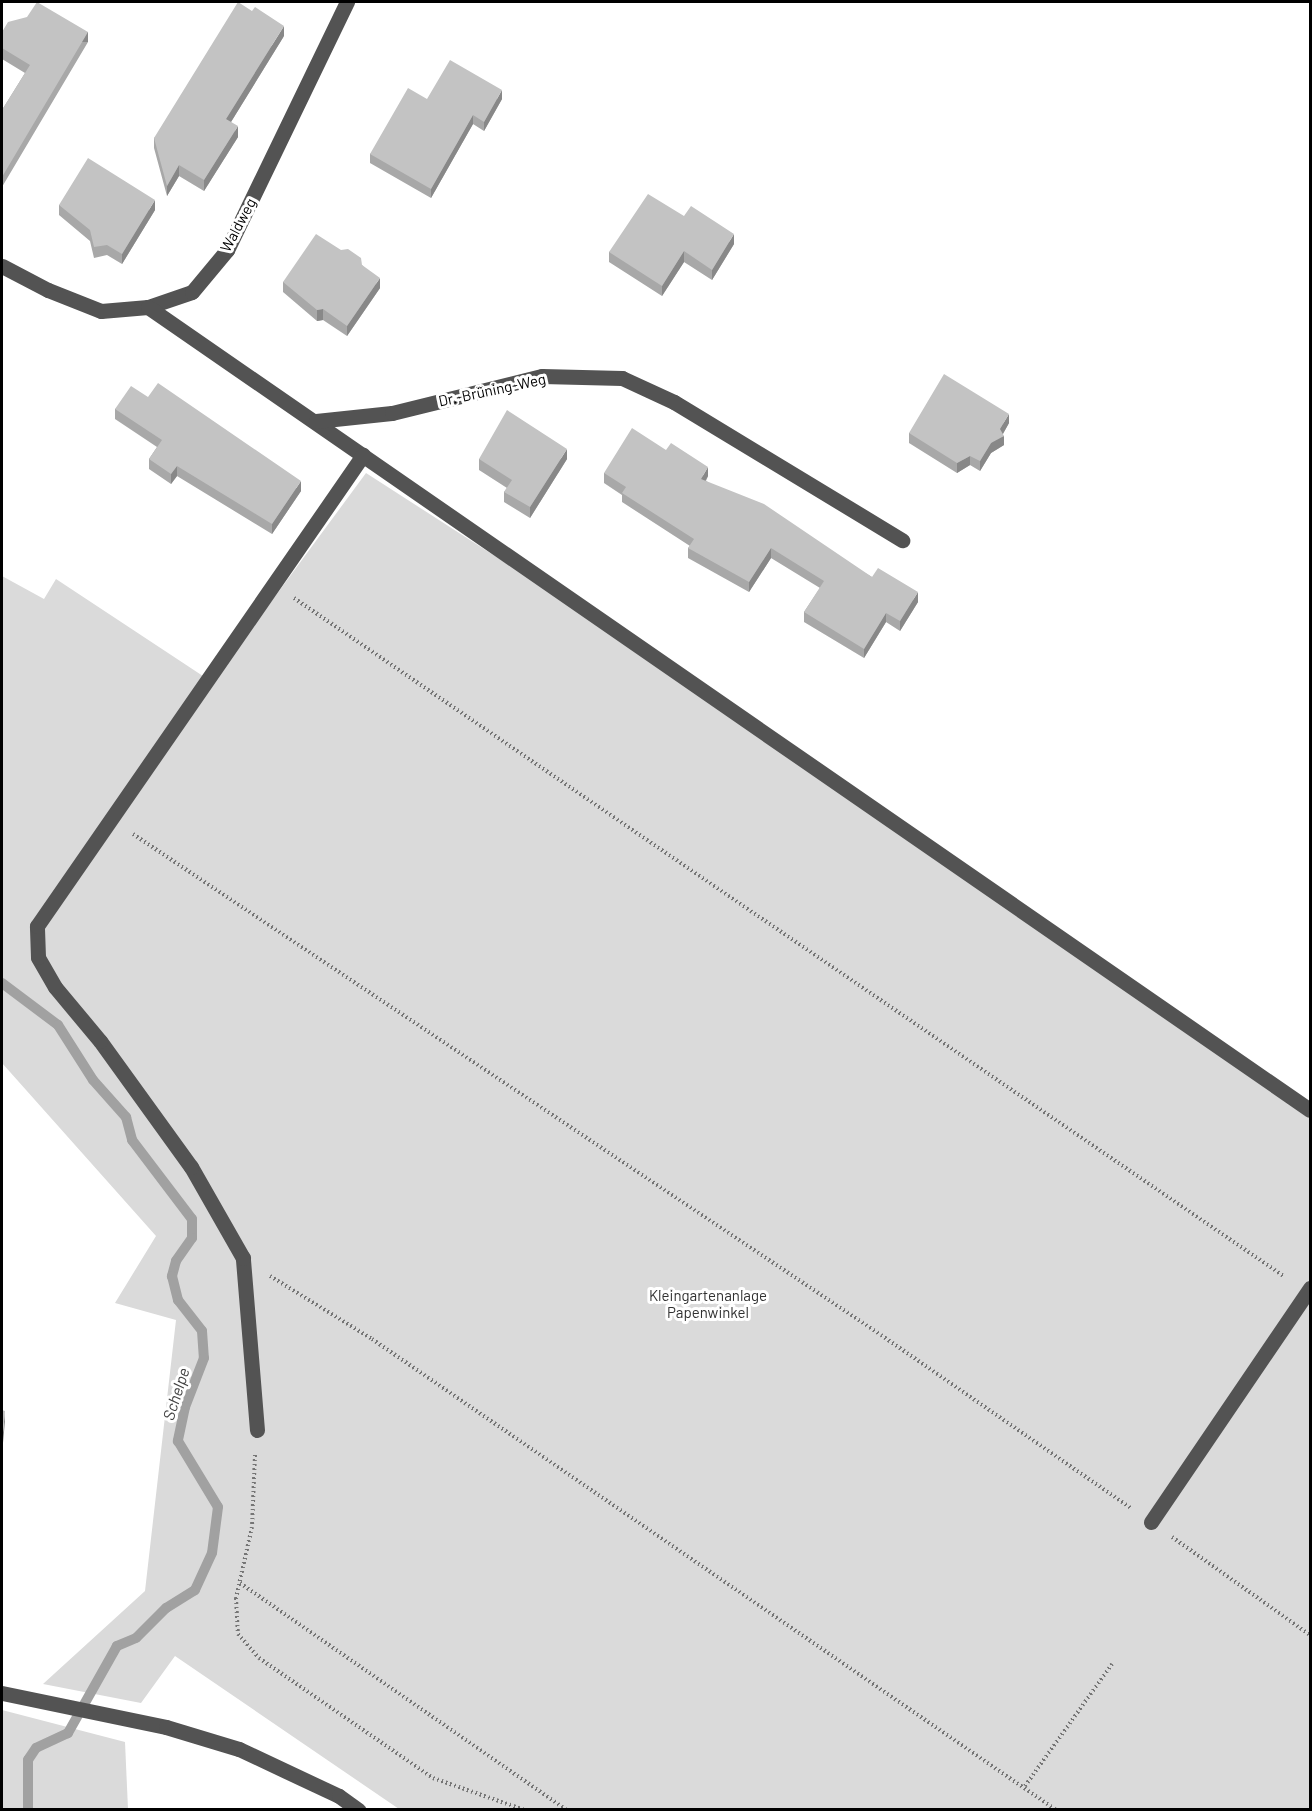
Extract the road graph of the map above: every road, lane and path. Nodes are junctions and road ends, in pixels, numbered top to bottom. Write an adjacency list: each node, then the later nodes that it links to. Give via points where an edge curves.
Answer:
1 (347, 2): 3 (street, Waldweg, via 227,250 192,292)
2 (2, 266): 3 (street, Waldweg, via 101,311)
3 (148, 307): 4 (street)
4 (316, 421): 5 (street); 6 (street, Dr.-Brüning-Weg, via 393,413 542,376 622,378 674,402)
5 (363, 456): 7 (street); 9 (street)
6 (902, 540)
7 (274, 584): 8 (street); 11 (path)
8 (111, 819): 10 (street, via 37,926 38,957 55,987 100,1041 191,1167); 13 (path, via 880,1335)
9 (1311, 1110)
10 (243, 1258): 12 (street); 18 (path, via 372,1339)
11 (1309, 1290): 13 (street)
12 (257, 1431): 14 (path, via 252,1527)
13 (1151, 1522): 15 (path)
14 (240, 1583): 20 (path, via 238,1635 259,1658 433,1778); 21 (path)
15 (1311, 1635)
16 (1112, 1664): 18 (path)
17 (2, 1693): 19 (street, via 166,1727 271,1762)
18 (1025, 1786): 22 (path)
19 (358, 1809)
20 (525, 1809)
21 (567, 1809)
22 (1056, 1809)

